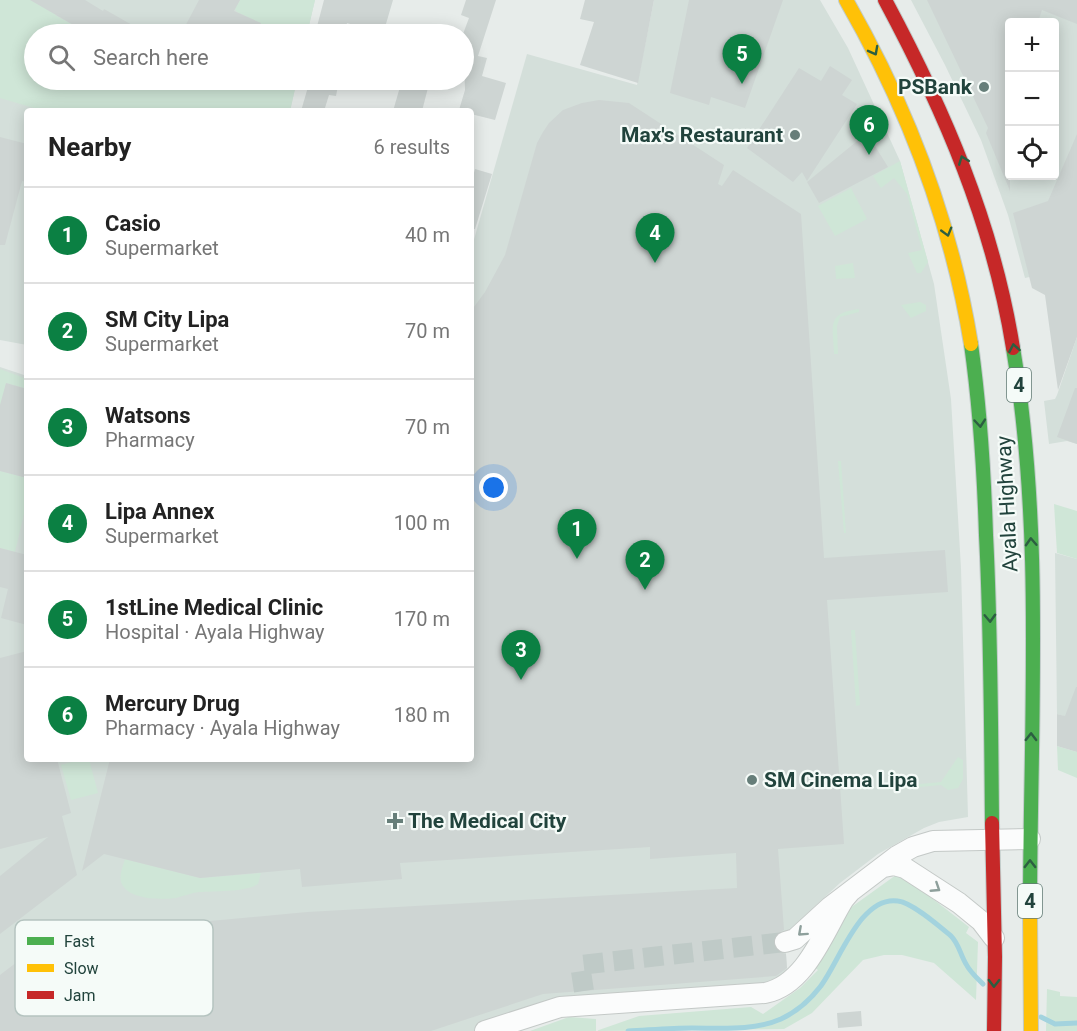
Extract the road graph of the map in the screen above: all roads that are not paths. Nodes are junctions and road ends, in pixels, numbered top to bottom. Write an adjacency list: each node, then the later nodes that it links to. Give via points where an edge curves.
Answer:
1 (846, 0): 3 (highway, Ayala Highway / 4, one-way to 3, via 885,73 919,150 941,210 966,313 979,407 986,508 993,695)
2 (885, 0): 4 (highway, Ayala Highway / 4, one-way to 2, via 1032,571 1018,371 1011,329 998,270 963,159 924,71)
3 (993, 839): 4 (street); 5 (street, via 923,843); 8 (highway, Ayala Highway / 4)
4 (1030, 839): 11 (highway, Ayala Highway / 4, one-way to 4)
5 (884, 867): 6 (street); 8 (street, one-way to 8, via 905,868 959,903 981,921)
6 (850, 892): 7 (street, one-way to 7, via 795,939); 10 (street, via 806,963 777,989 765,993 591,998)
7 (785, 942)
8 (995, 943): 9 (highway, Ayala Highway / 4, one-way to 9)
9 (994, 1026)
10 (485, 1031)
11 (1031, 1031)

